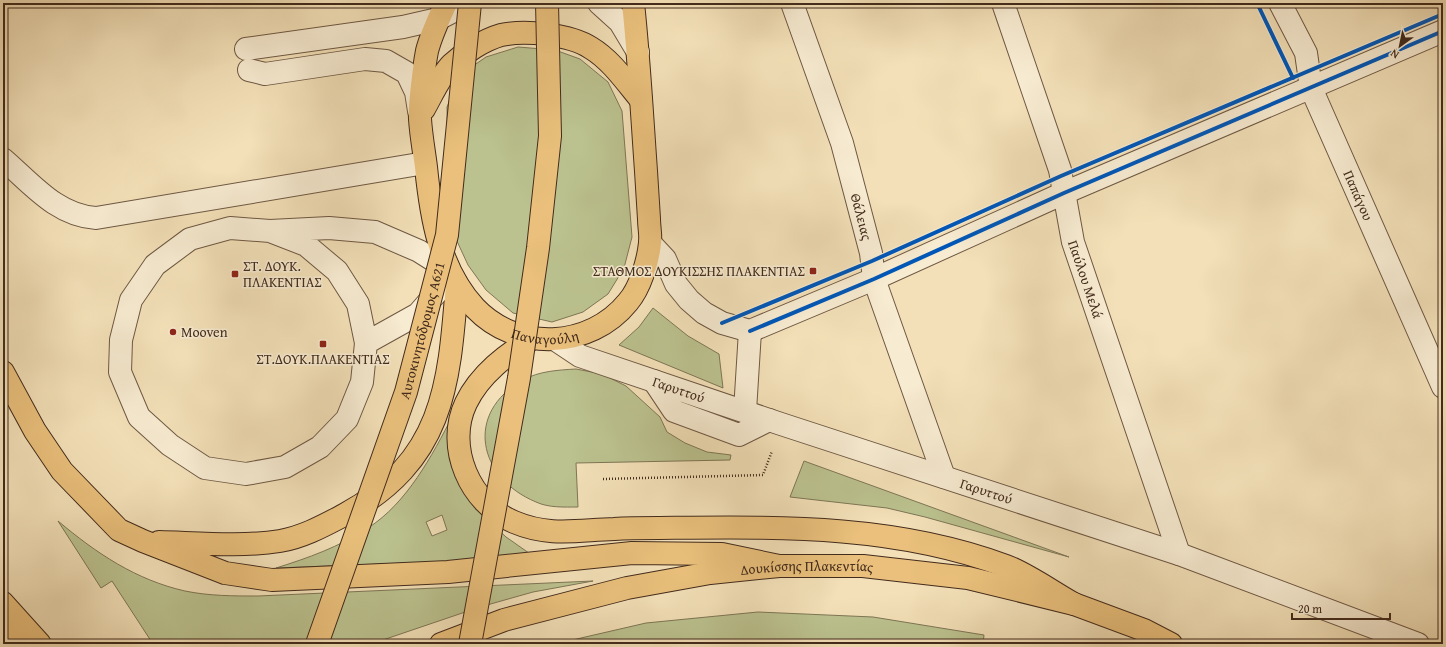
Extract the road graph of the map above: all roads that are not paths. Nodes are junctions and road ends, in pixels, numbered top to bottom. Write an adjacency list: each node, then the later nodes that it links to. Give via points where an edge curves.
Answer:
1 (469, 3): 8 (street); 41 (main road, Αυτοκινητόδρομος Α621, bridge, via 447,235 406,392)
2 (547, 3): 43 (main road, bridge, via 550,136 538,248 518,378)
3 (599, 3): 11 (street, via 620,22)
4 (633, 3): 11 (main road, Παναγούλη)
5 (792, 3): 22 (street, Θάλειας, via 842,143 871,252)
6 (1003, 3): 18 (street, Παύλου Μελά, via 1060,170)
7 (1280, 3): 13 (street, Παπάγου, via 1306,53)
8 (442, 11): 10 (street, via 403,27); 15 (main road, Παναγούλη, via 427,51)
9 (1443, 31): 13 (street)
10 (246, 49)
11 (638, 52): 14 (main road, Παναγούλη)
12 (249, 70): 15 (street, via 265,74 365,59 386,61 406,73 416,92)
13 (1311, 88): 18 (street); 29 (street, Παπάγου)
14 (641, 100): 15 (main road, via 616,69 590,47 562,37 533,33 501,36 477,46 451,65); 20 (main road, Παναγούλη)
15 (420, 117): 17 (main road, Παναγούλη)
16 (3, 159): 17 (street, via 58,207 70,214 96,218)
17 (426, 164): 21 (main road, Παναγούλη, via 436,234)
18 (1064, 193): 22 (street); 34 (street, Παύλου Μελά, via 1073,242)
19 (270, 231): 21 (street, via 329,228 374,232 419,251); 26 (street, via 306,245 337,271 358,304); 26 (street, via 230,228 190,239 155,265 131,300 121,340 120,372 139,417 170,445 205,468 246,474 285,467 320,447 346,419 362,382)
20 (650, 243): 23 (street, via 665,258 676,284 689,300 704,313 722,323); 25 (main road, Παναγούλη, via 640,284 616,316 588,332)
21 (453, 277): 24 (main road, Παναγούλη, via 475,308 487,318 514,333); 26 (street, via 418,314); 33 (main road, via 449,369 443,394 422,445 405,469 363,504 313,531 280,541 224,544)
22 (874, 279): 23 (street); 32 (street, Θάλειας)
23 (750, 331): 30 (street)
24 (533, 338): 25 (main road, Παναγούλη); 37 (main road, via 510,353 477,385 466,403 459,435 464,472 474,489 496,511 512,522 550,533 615,529 776,527 874,533 932,544 1008,566)
25 (556, 340): 28 (street, Γαρυττού, via 580,356)
26 (366, 343)
27 (3, 372): 33 (main road, via 35,431 62,471 119,530)
28 (654, 381): 30 (street, Γαρυττού); 31 (street, via 674,411 739,435)
29 (1443, 387)
30 (745, 411): 31 (street, Γαρυττού)
31 (775, 422): 32 (street, Γαρυττού)
32 (944, 477): 34 (street, Γαρυττού)
33 (143, 541): 35 (main road, via 225,573 272,580 448,572 632,553 722,554)
34 (1179, 554): 45 (street, Γαρυττού)
35 (779, 566): 37 (main road, Δουκίσσης Πλακεντίας, via 863,566 968,578); 42 (main road, Δουκίσσης Πλακεντίας, via 710,573 627,588 504,620)
36 (3, 602): 40 (main road)
37 (1074, 604): 44 (main road, Δουκίσσης Πλακεντίας, via 1144,630)
38 (3, 623): 39 (main road)
39 (17, 644)
40 (40, 644)
41 (317, 644)
42 (441, 644)
43 (470, 644)
44 (1171, 644)
45 (1418, 644)

